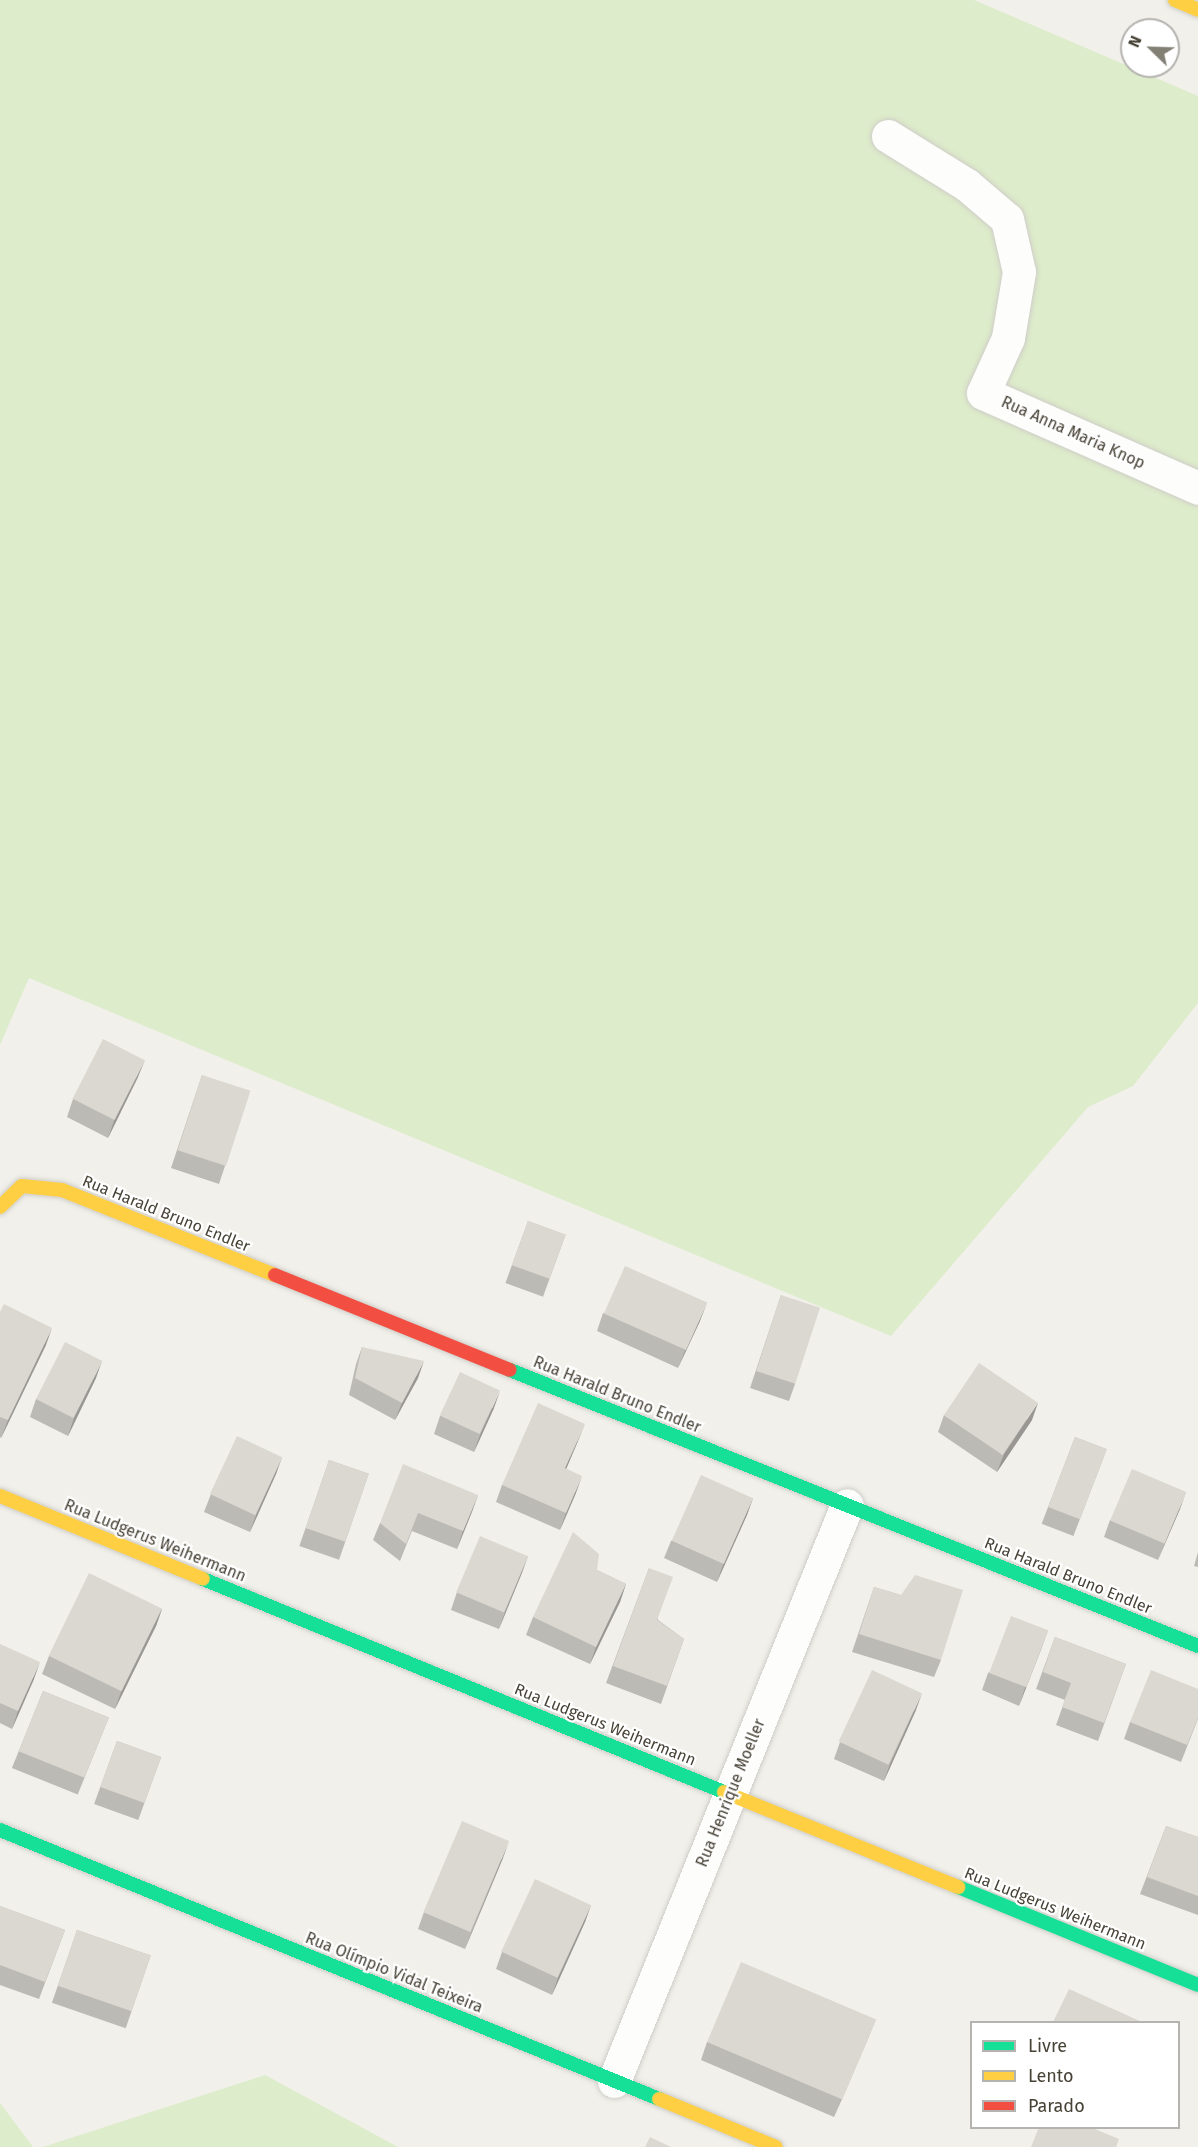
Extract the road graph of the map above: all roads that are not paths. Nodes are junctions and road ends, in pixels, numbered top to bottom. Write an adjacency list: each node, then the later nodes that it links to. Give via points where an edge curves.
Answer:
1 (1175, 0): 2 (street)
2 (1198, 10)
3 (888, 136): 4 (street, Rua Anna Maria Knop, via 967,185 1007,219 1019,272 1008,338 983,393)
4 (1198, 488)
5 (0, 1207): 7 (street, Rua Harald Bruno Endler, via 22,1186 62,1190)
6 (0, 1496): 9 (street, Rua Ludgerus Weihermann)
7 (847, 1505): 8 (street, Rua Harald Bruno Endler); 9 (street, Rua Henrique Moeller)
8 (1198, 1646)
9 (730, 1794): 11 (street, Rua Ludgerus Weihermann); 12 (street, Rua Henrique Moeller)
10 (0, 1830): 12 (street, Rua Olímpio Vidal Teixeira)
11 (1198, 1985)
12 (614, 2081): 13 (street, Rua Olímpio Vidal Teixeira)
13 (776, 2147)

